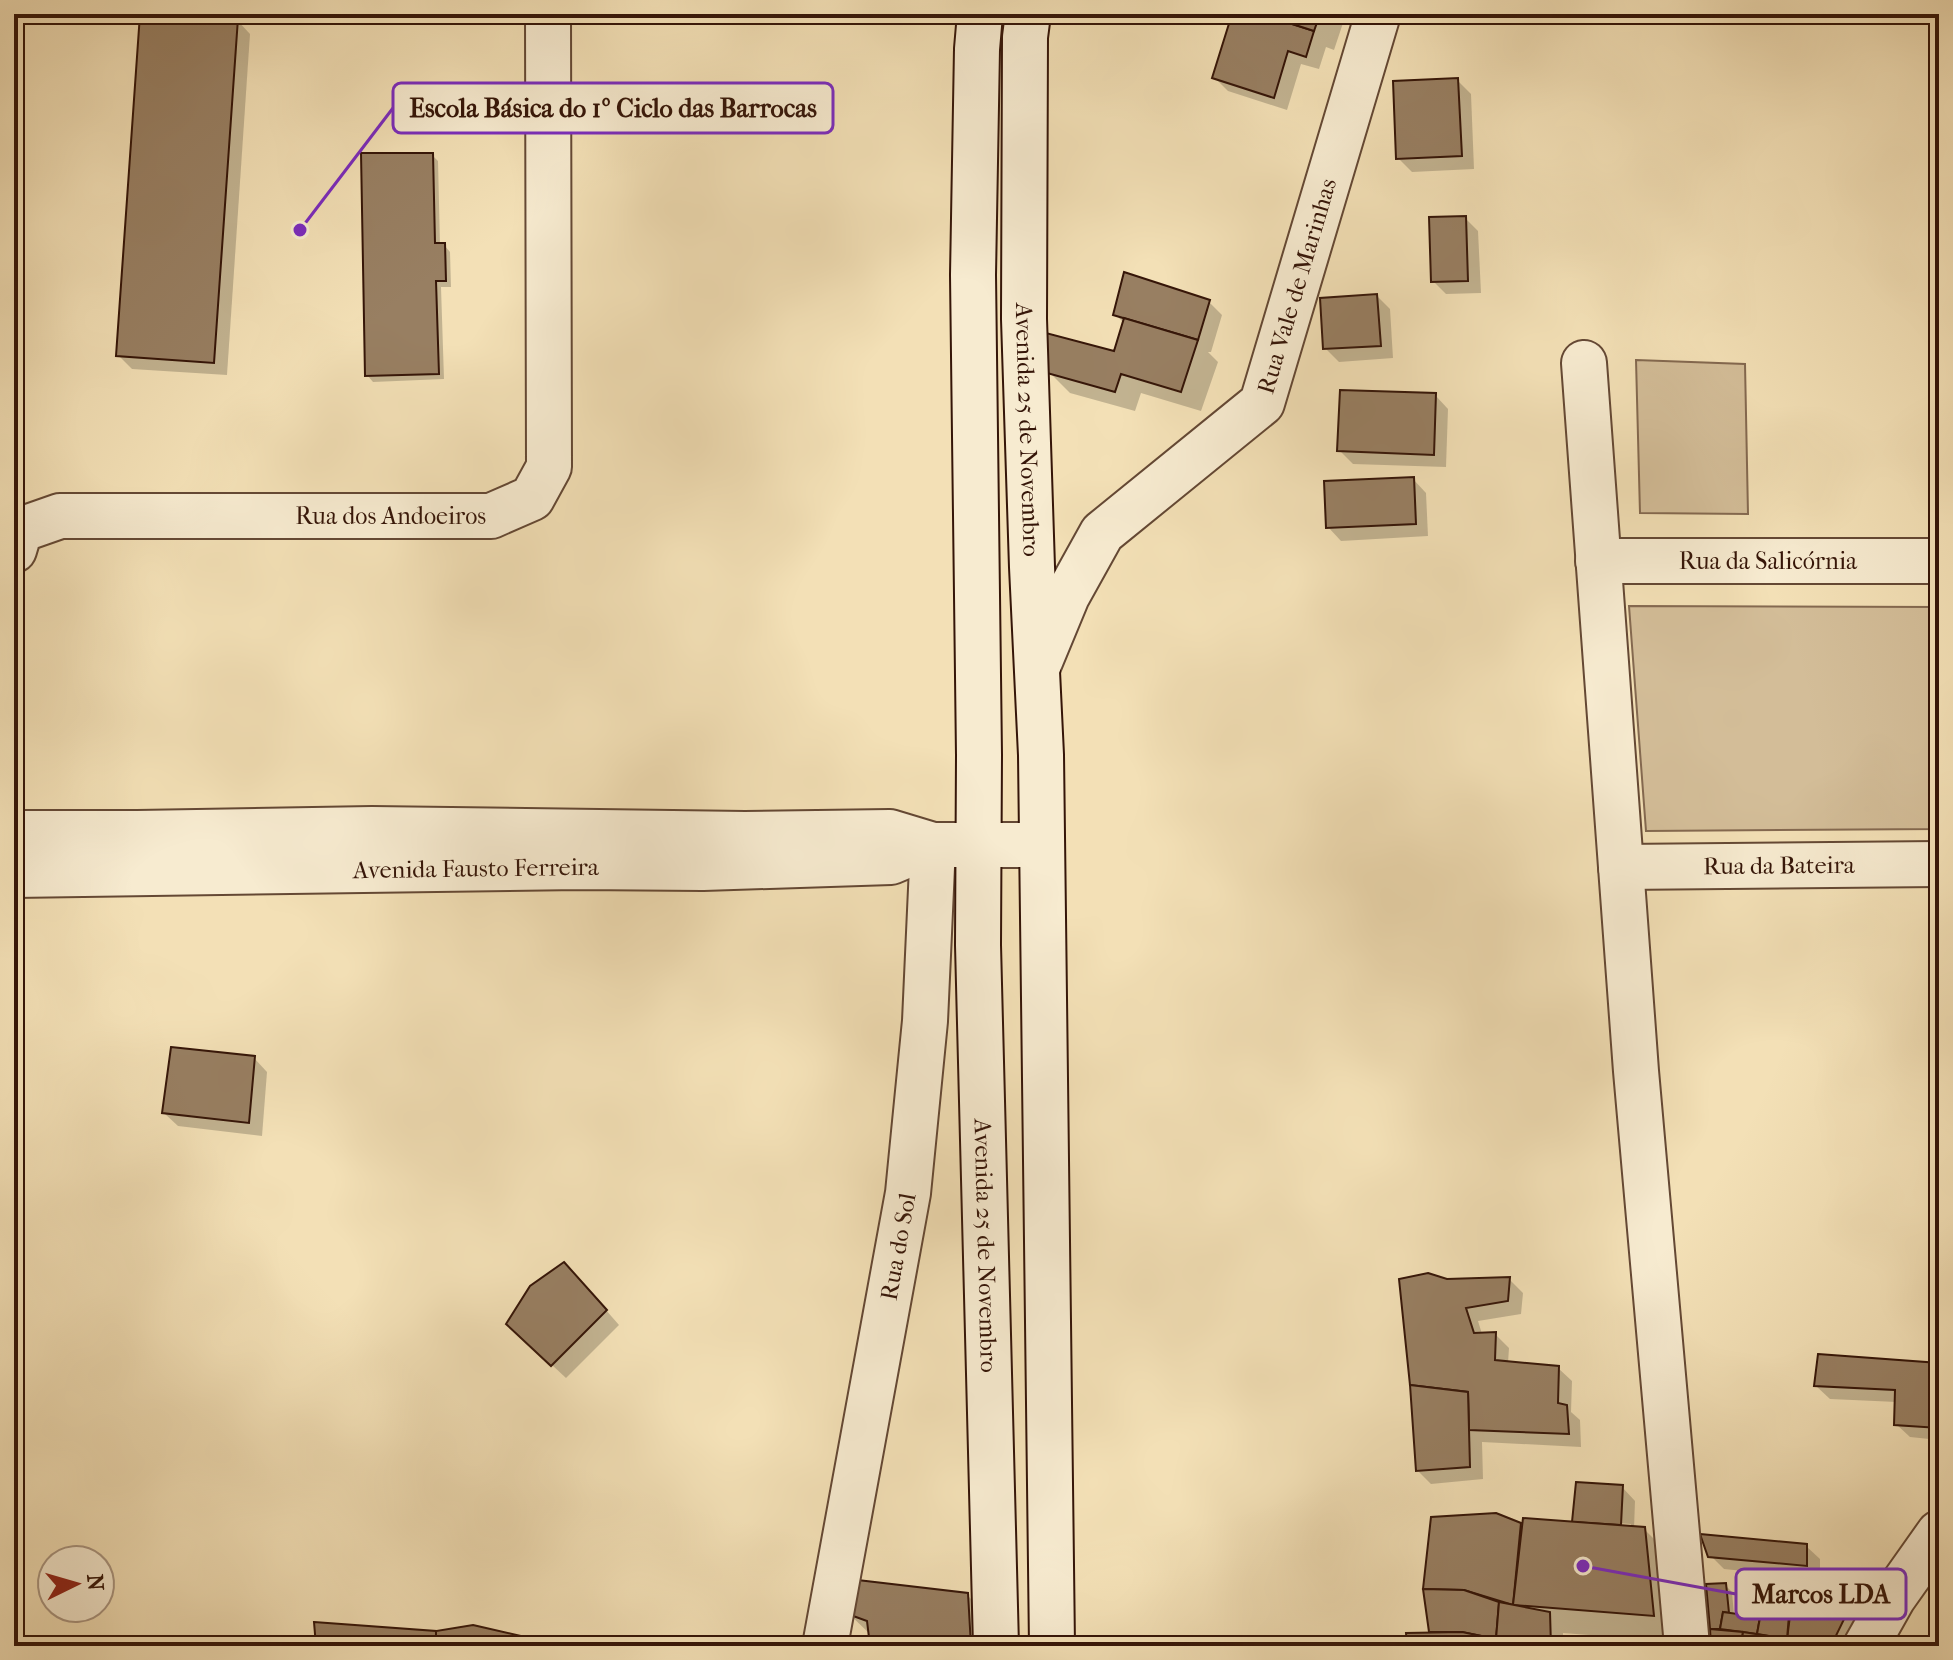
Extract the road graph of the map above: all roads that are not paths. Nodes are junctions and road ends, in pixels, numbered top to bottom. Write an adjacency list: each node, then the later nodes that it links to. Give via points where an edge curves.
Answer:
1 (548, 14): 6 (street, Rua dos Andoeiros, via 549,467 532,498 491,516 60,516 20,530)
2 (980, 14): 12 (street, Avenida 25 de Novembro, via 973,275)
3 (1028, 14): 9 (street, Avenida 25 de Novembro, via 1024,319)
4 (1378, 14): 9 (street, Rua Vale de Marinhas, via 1262,403 1102,533 1067,596)
5 (1584, 363): 7 (street)
6 (14, 550)
7 (1598, 561): 8 (street, Rua da Salicórnia); 15 (street)
8 (1939, 561)
9 (1038, 666): 13 (street, Avenida 25 de Novembro)
10 (14, 833): 11 (street, Avenida Fausto Ferreira, via 890,832)
11 (933, 845): 12 (street, Avenida Fausto Ferreira); 16 (street, Avenida Fausto Ferreira, via 891,862); 18 (street, Rua do Sol, via 925,1021 908,1193)
12 (979, 845): 13 (street); 19 (street, Avenida 25 de Novembro)
13 (1042, 845): 20 (street, Avenida 25 de Novembro)
14 (1939, 864): 15 (street, Rua da Bateira)
15 (1621, 867): 21 (street)
16 (14, 875)
17 (1939, 1533): 22 (street)
18 (825, 1646)
19 (996, 1646)
20 (1052, 1646)
21 (1687, 1646)
22 (1866, 1646)

